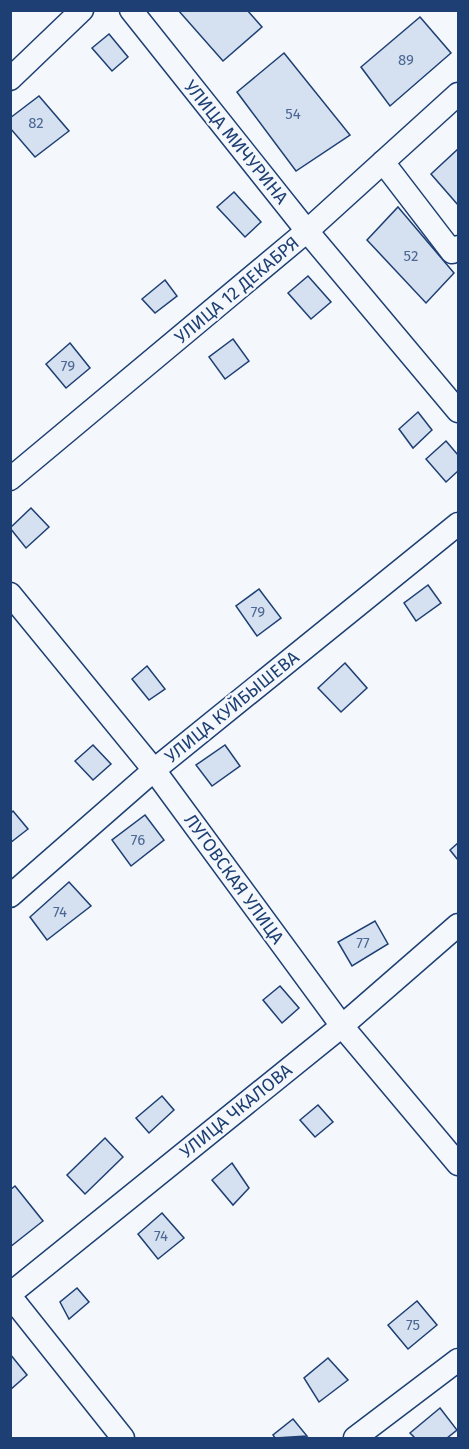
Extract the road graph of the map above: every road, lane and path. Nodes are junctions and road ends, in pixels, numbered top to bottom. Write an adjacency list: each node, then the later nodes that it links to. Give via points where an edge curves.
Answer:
1 (82, 10): 3 (street)
2 (131, 10): 6 (street, УЛИЦА МИЧУРИНА)
3 (10, 79)
4 (459, 94): 5 (street, УЛИЦА 12 ДЕКАБРЯ)
5 (383, 162): 6 (street, УЛИЦА 12 ДЕКАБРЯ); 7 (street, via 452,252)
6 (307, 231): 8 (street, УЛИЦА МИЧУРИНА); 9 (street, УЛИЦА 12 ДЕКАБРЯ)
7 (459, 247)
8 (459, 411)
9 (10, 479)
10 (459, 524): 12 (street, УЛИЦА КУЙБЫШЕВА)
11 (10, 594): 12 (street, ЛУГОВСКАЯ УЛИЦА)
12 (154, 770): 13 (street, УЛИЦА КУЙБЫШЕВА); 15 (street, ЛУГОВСКАЯ УЛИЦА)
13 (10, 896)
14 (459, 925): 15 (street, УЛИЦА ЧКАЛОВА)
15 (342, 1026): 16 (street, ЛУГОВСКАЯ УЛИЦА); 17 (street, УЛИЦА ЧКАЛОВА)
16 (459, 1164)
17 (10, 1295): 19 (street)
18 (459, 1360): 20 (street)
19 (123, 1438)
20 (355, 1438)

